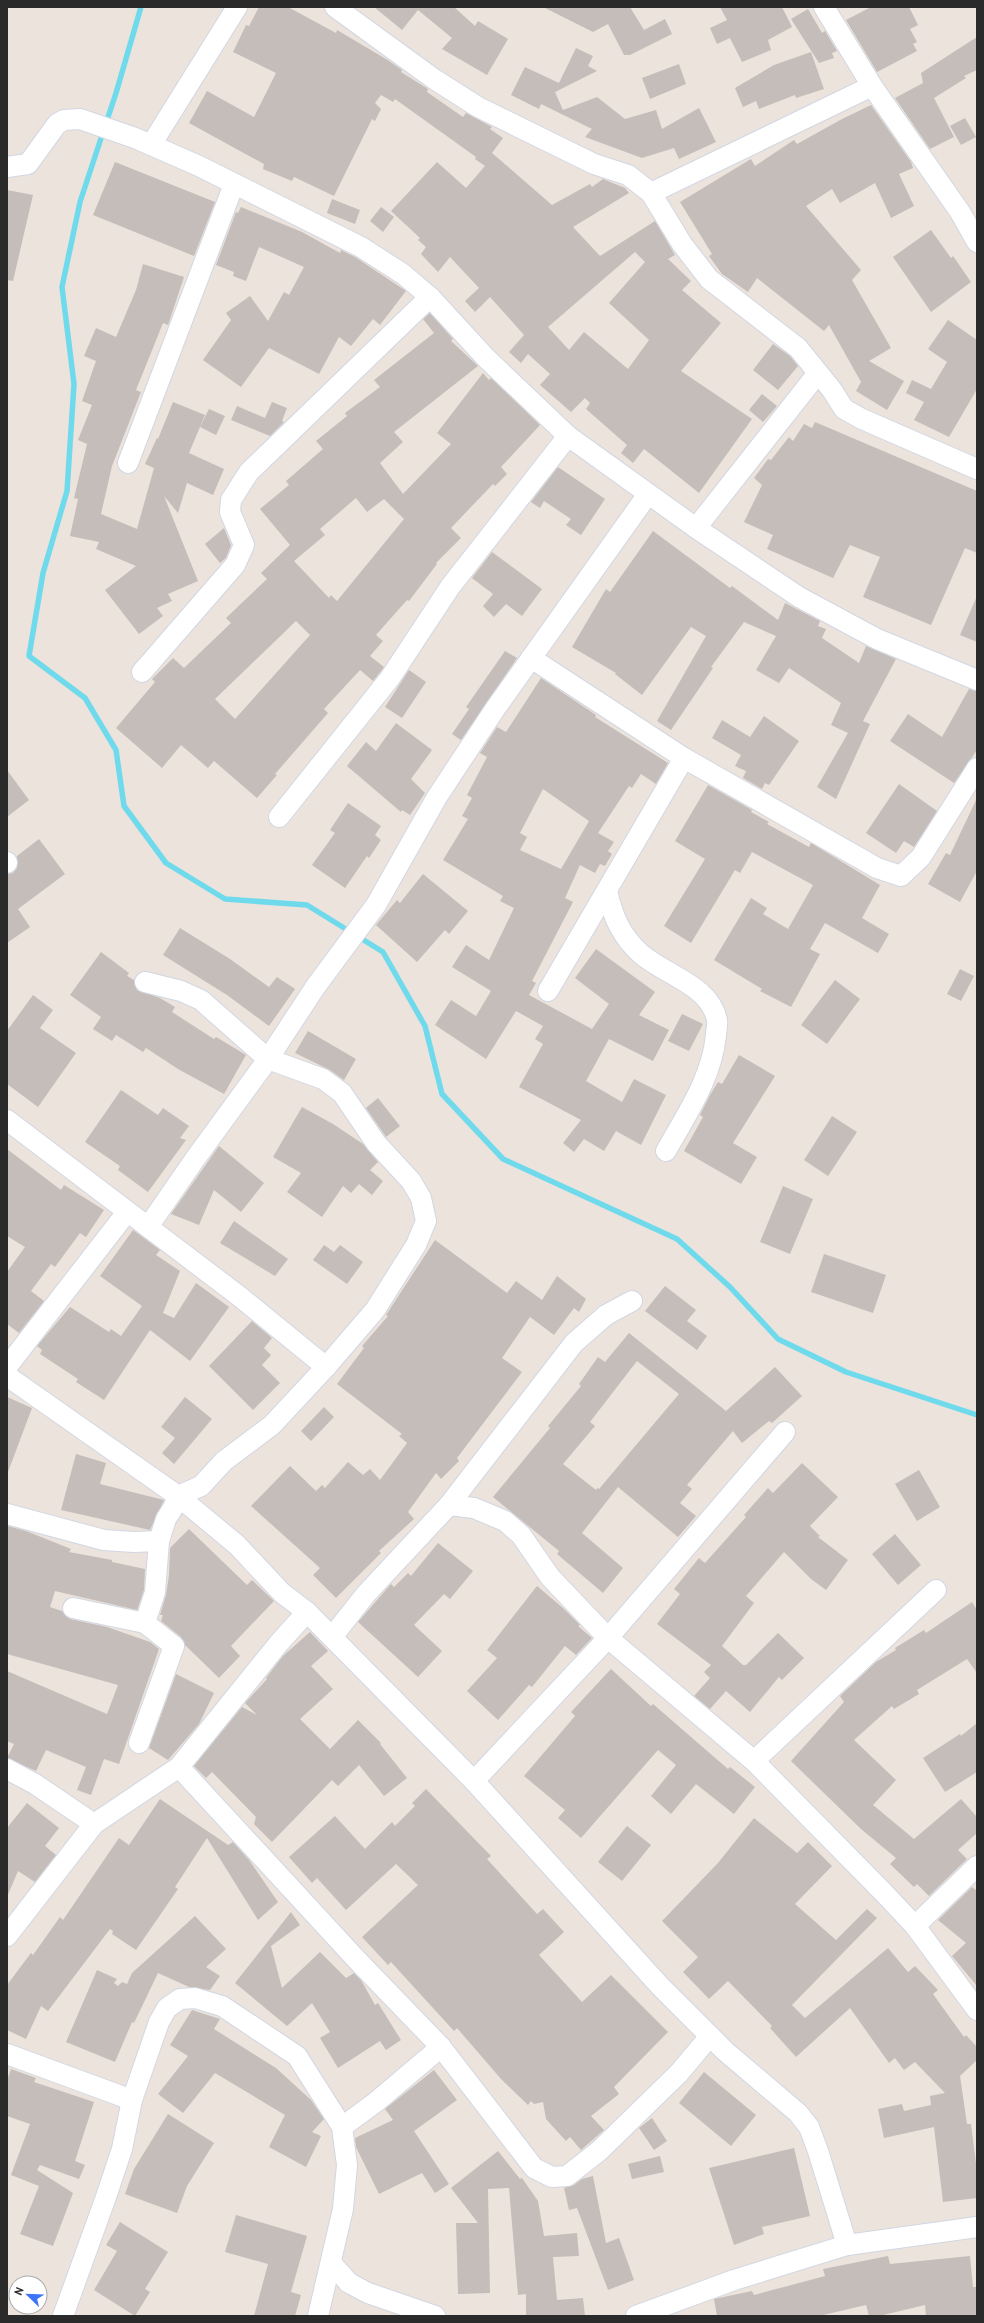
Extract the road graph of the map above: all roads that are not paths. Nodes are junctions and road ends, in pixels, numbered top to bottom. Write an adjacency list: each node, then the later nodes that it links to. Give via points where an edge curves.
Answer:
1 (237, 7): 5 (street)
2 (335, 7): 8 (street, via 434,80 478,107 594,164 628,175)
3 (824, 7): 4 (street)
4 (872, 86): 8 (street); 9 (street, via 960,212)
5 (143, 142): 6 (street, via 80,119 64,120 57,124 28,164); 7 (street)
6 (7, 167)
7 (234, 184): 10 (street, via 361,247 403,274); 13 (street)
8 (650, 193): 11 (street, via 682,244 709,279 798,348)
9 (977, 242)
10 (430, 297): 12 (street, via 486,358); 18 (street, via 249,472 232,500 230,512 244,545 235,565)
11 (818, 373): 14 (street, via 844,409); 16 (street)
12 (568, 436): 15 (street); 22 (street, via 450,587 390,678)
13 (128, 463)
14 (974, 463)
15 (648, 494): 16 (street); 17 (street)
16 (696, 528): 19 (street, via 799,597 877,639)
17 (531, 658): 20 (street); 26 (street, via 437,797 376,905 316,986)
18 (142, 672)
19 (977, 680)
20 (684, 758): 21 (street, via 877,868 901,876 921,857); 23 (street)
21 (977, 768)
22 (279, 817)
23 (607, 891): 25 (street); 28 (street, via 613,916 625,936 642,954 707,999 717,1021 714,1051 705,1078)
24 (145, 982): 26 (street, via 181,991 201,1000)
25 (548, 991)
26 (268, 1060): 30 (street, via 195,1158); 33 (street, via 323,1079 342,1093 376,1143 410,1181 425,1210 423,1231 389,1290)
27 (7, 1120): 29 (street)
28 (666, 1151)
29 (126, 1212): 30 (street); 32 (street)
30 (148, 1227): 33 (street, via 239,1296)
31 (632, 1301): 37 (street, via 606,1315 574,1343)
32 (7, 1367)
33 (326, 1368): 36 (street, via 272,1425 224,1461 201,1486)
34 (7, 1376): 36 (street)
35 (785, 1432): 45 (street)
36 (178, 1496): 39 (street, via 174,1508 166,1519); 42 (street, via 236,1545 282,1593)
37 (448, 1505): 44 (street, via 366,1594); 45 (street, via 474,1508 505,1520 521,1535 554,1582)
38 (7, 1514): 39 (street, via 104,1540)
39 (159, 1541): 43 (street, via 155,1592)
40 (936, 1590): 47 (street)
41 (73, 1608): 43 (street)
42 (307, 1612): 44 (street); 48 (street)
43 (145, 1623): 46 (street, via 174,1646)
44 (332, 1637): 50 (street)
45 (608, 1638): 47 (street); 50 (street)
46 (139, 1743)
47 (754, 1761): 53 (street)
48 (179, 1767): 51 (street); 57 (street)
49 (7, 1769): 51 (street, via 35,1784)
50 (474, 1782): 56 (street, via 614,1937)
51 (94, 1824): 54 (street)
52 (977, 1866): 53 (street)
53 (915, 1926): 55 (street)
54 (7, 1936)
55 (977, 2010)
56 (710, 2036): 57 (street, via 678,2073 599,2152 567,2176 552,2177 534,2168); 62 (street, via 798,2113 809,2127)
57 (441, 2047): 60 (street)
58 (7, 2054): 59 (street)
59 (132, 2100): 60 (street, via 159,2022 167,2008 180,1999 195,1998 222,2006 297,2056); 64 (street, via 122,2149)
60 (342, 2127): 63 (street, via 347,2165 343,2209)
61 (977, 2227): 62 (street)
62 (847, 2245): 67 (street, via 734,2280)
63 (332, 2264): 65 (street); 66 (street, via 349,2283 368,2293)
64 (62, 2316)
65 (318, 2316)
66 (435, 2316)
67 (636, 2316)

